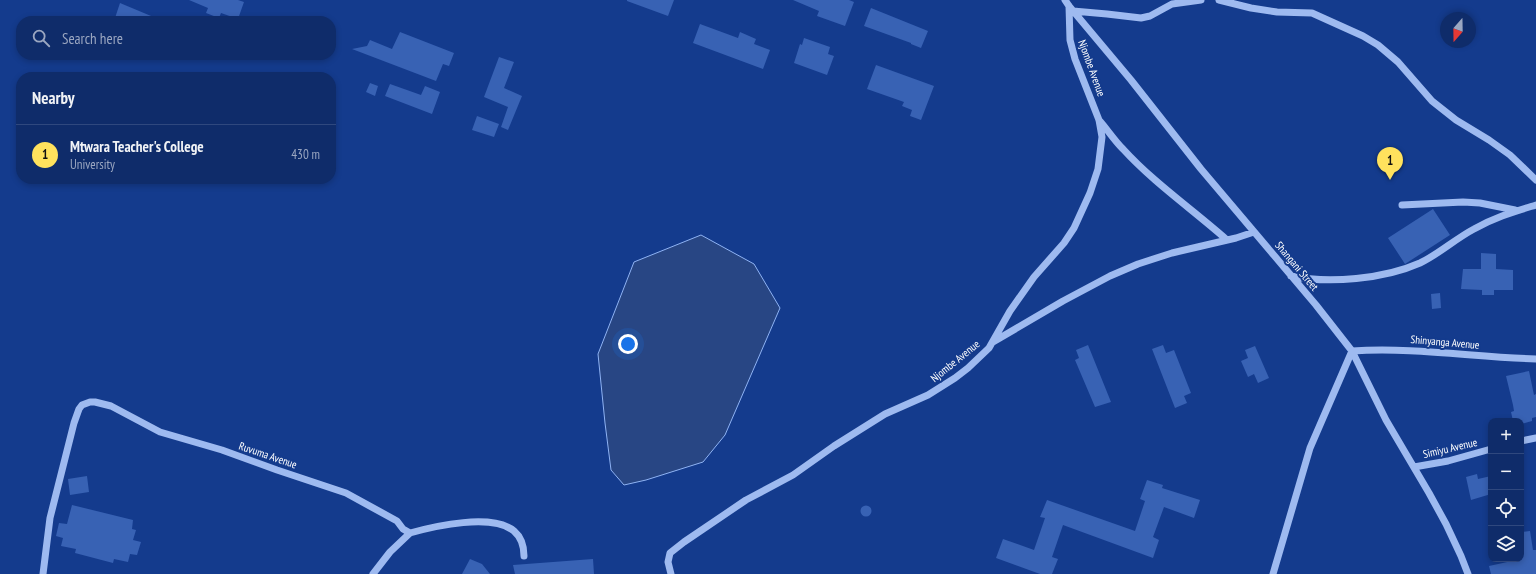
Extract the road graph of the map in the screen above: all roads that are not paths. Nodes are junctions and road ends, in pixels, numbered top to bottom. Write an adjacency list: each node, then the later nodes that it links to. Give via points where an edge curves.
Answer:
1 (1201, 0): 3 (street, via 1172,4 1141,18)
2 (1219, 0): 5 (street, via 1277,12 1312,13 1363,36 1398,62 1432,101 1510,155)
3 (1069, 6): 4 (street, Njombe Avenue, via 1070,40); 9 (street, Shangani Street)
4 (1099, 120): 10 (street, via 1138,164); 12 (street, Njombe Avenue, via 1102,137 1098,169 1074,228 1010,310)
5 (1536, 180)
6 (1402, 205): 8 (street, via 1474,203)
7 (1536, 205): 8 (street)
8 (1516, 210): 11 (street, via 1473,229 1447,247 1403,270 1382,276 1365,277 1323,279)
9 (1254, 232): 10 (street); 11 (street, Shangani Street)
10 (1227, 240): 12 (street, via 1172,253 1110,276)
11 (1291, 276): 13 (street, Shangani Street)
12 (993, 342): 23 (street, Njombe Avenue, via 968,368 939,389 885,414 793,475 746,500 677,547 668,558)
13 (1352, 351): 14 (street, Shinyanga Avenue, via 1402,350 1490,358); 18 (street, Shangani Street, via 1386,420); 24 (street, via 1310,448)
14 (1536, 359)
15 (1536, 438): 16 (street)
16 (1524, 440)
17 (1488, 450): 18 (street, Simiyu Avenue)
18 (1414, 467): 25 (street, Shangani Street, via 1446,524)
19 (410, 533): 20 (street, via 452,523 498,525 515,532 522,543); 21 (street, Ruvuma Avenue, via 403,529 397,520 346,493 222,450 171,436 114,407 90,402 82,405 76,415 47,537); 22 (street, via 390,552)
20 (524, 556)
21 (43, 574)
22 (373, 574)
23 (671, 574)
24 (1272, 574)
25 (1468, 574)

